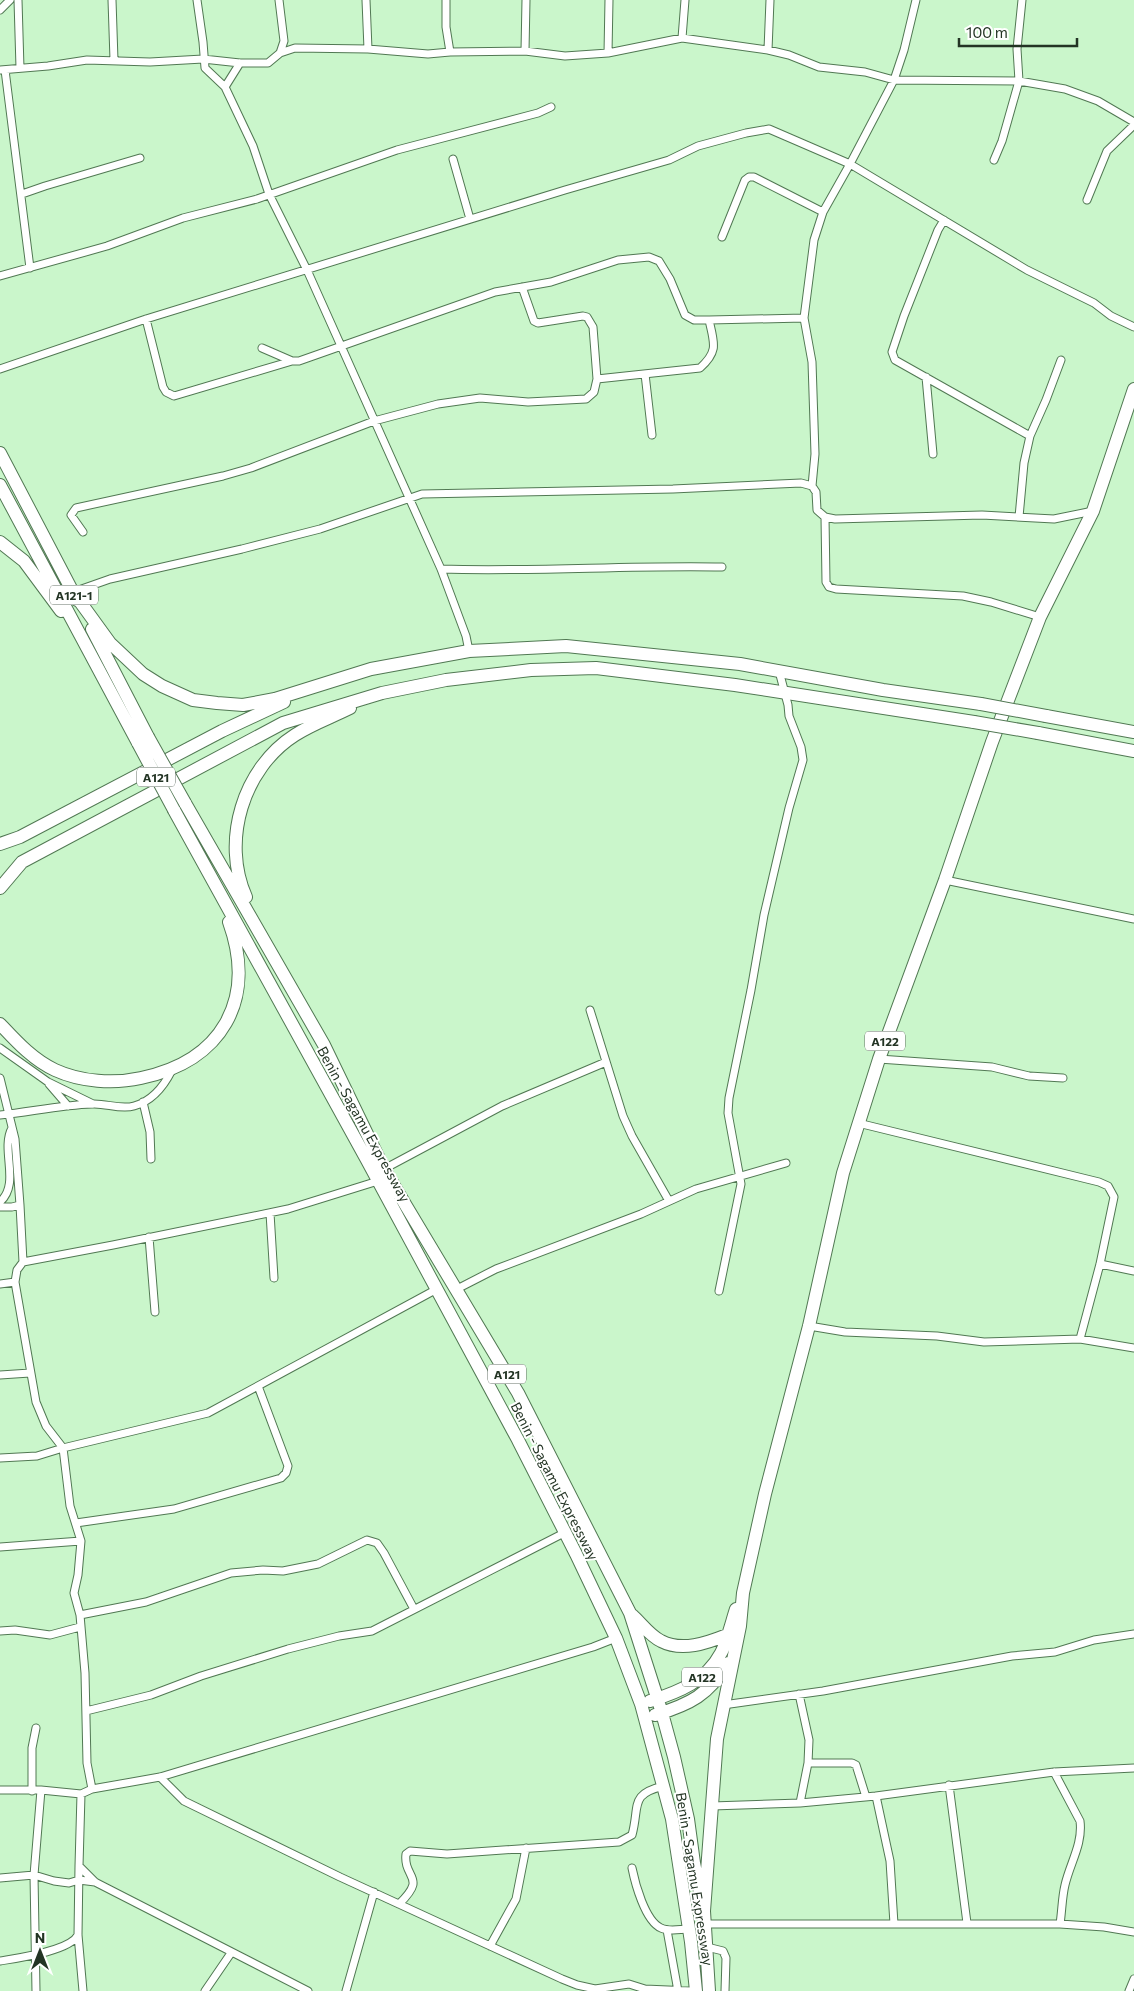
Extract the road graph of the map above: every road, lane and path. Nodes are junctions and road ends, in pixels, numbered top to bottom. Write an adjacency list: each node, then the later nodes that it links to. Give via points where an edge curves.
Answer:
1 (10, 0): 14 (street)
2 (18, 0): 25 (street)
3 (112, 0): 23 (street)
4 (197, 0): 22 (street)
5 (280, 0): 20 (street, via 284,41)
6 (366, 0): 16 (street)
7 (446, 0): 19 (street)
8 (526, 0): 18 (street)
9 (609, 0): 21 (street)
10 (685, 0): 15 (street)
11 (770, 0): 17 (street)
12 (916, 0): 27 (street)
13 (1022, 0): 28 (street, via 1016,48)
14 (0, 10)
15 (682, 38): 17 (street); 21 (street)
16 (368, 49): 19 (street, via 428,54); 20 (street, via 295,48)
17 (768, 50): 27 (street, via 819,67 866,72)
18 (526, 51): 19 (street); 21 (street, via 565,56)
19 (450, 52)
20 (280, 53): 24 (street, via 268,63)
21 (608, 53)
22 (203, 59): 23 (street); 24 (street); 29 (street, via 205,68)
23 (114, 60): 25 (street, via 75,60)
24 (240, 63): 29 (street)
25 (20, 68): 26 (street)
26 (3, 70): 36 (street)
27 (894, 80): 28 (street); 35 (street)
28 (1019, 81): 31 (street, via 1082,95 1098,101); 34 (street)
29 (225, 87): 37 (street, via 256,155)
30 (550, 107): 37 (street, via 538,113 397,150)
31 (1134, 124): 38 (street, via 1107,151)
32 (140, 158): 36 (street)
33 (453, 159): 40 (street)
34 (994, 160)
35 (850, 164): 39 (street); 40 (street, via 769,129 698,146 669,160); 41 (street)
36 (22, 194): 43 (street)
37 (269, 194): 43 (street, via 183,218 107,246); 44 (street)
38 (1087, 200)
39 (823, 212): 42 (street, via 749,177 744,180); 47 (street, via 814,240)
40 (470, 220): 44 (street)
41 (944, 220): 50 (street); 57 (street, via 892,352 896,360)
42 (722, 237)
43 (30, 268): 45 (street)
44 (307, 270): 48 (street); 51 (street)
45 (0, 276)
46 (522, 287): 49 (street, via 551,282 618,260 649,257 659,261 685,315 694,320); 51 (street, via 495,292); 58 (street, via 534,321 587,317 593,327)
47 (804, 318): 49 (street); 66 (street, via 812,362 815,454)
48 (146, 319): 54 (street, via 164,387 174,396); 55 (street)
49 (709, 320): 56 (street, via 715,347 710,359 700,368)
50 (1134, 327)
51 (341, 345): 54 (street); 60 (street)
52 (262, 348): 54 (street)
53 (1061, 360): 62 (street)
54 (292, 361)
55 (0, 369)
56 (645, 374): 58 (street); 61 (street)
57 (926, 377): 62 (street); 64 (street)
58 (597, 380): 60 (street, via 591,397 578,401 528,402 480,398 438,404)
59 (1134, 389): 68 (highway, A122)
60 (374, 420): 67 (street); 71 (street, via 251,468 76,508 71,515)
61 (652, 434)
62 (1030, 436): 70 (street)
63 (0, 453): 75 (highway, A121-1)
64 (933, 454)
65 (0, 484): 77 (highway, A121-1)
66 (812, 486): 67 (street, via 801,483 422,494); 69 (street, via 816,492 817,510)
67 (409, 498): 74 (street); 75 (street, via 320,529 110,579)
68 (1093, 511): 70 (street, via 1054,519); 76 (highway, A122)
69 (825, 517): 70 (street); 76 (street, via 826,582 829,587 836,590 964,596)
70 (1019, 517)
71 (83, 532)
72 (0, 542): 77 (highway, via 24,561)
73 (722, 567): 74 (street)
74 (441, 569): 78 (street)
75 (73, 592): 80 (highway, via 110,643 143,674 193,700 243,705); 84 (highway, A121-1)
76 (1040, 616): 89 (highway, A122, via 992,742)
77 (89, 649): 84 (highway, A121-1)
78 (469, 651): 79 (highway, via 566,646); 80 (highway, via 371,669)
79 (779, 671): 82 (street); 83 (highway, bridge)
80 (320, 684): 87 (highway, via 222,731 20,837)
81 (382, 693): 82 (highway, via 446,680 531,670 596,668); 90 (highway, via 283,723 22,862); 92 (highway, via 295,735 272,755 251,786 239,815 236,855 241,886)
82 (784, 693): 85 (highway, bridge); 112 (street, via 803,760 764,915 730,1098 728,1112)
83 (1134, 732)
84 (143, 740): 86 (highway, A121, bridge)
85 (1134, 751)
86 (180, 807): 88 (highway, Benin - Sagamu Expressway / A121); 92 (highway, A121)
87 (0, 844)
88 (214, 880): 98 (highway, via 236,943 239,971 235,1004 216,1038 199,1054); 113 (highway, Benin - Sagamu Expressway / A121)
89 (945, 880): 91 (street); 96 (highway, A122)
90 (0, 888)
91 (1134, 918)
92 (271, 953): 111 (highway, A121, via 338,1073)
93 (590, 1010): 97 (street)
94 (0, 1024): 98 (highway, via 30,1054 55,1070 78,1077 102,1082 127,1081)
95 (0, 1048): 101 (street)
96 (879, 1059): 100 (street, via 992,1067 1029,1076); 107 (highway, A122)
97 (606, 1062): 111 (street, via 502,1106); 114 (street, via 632,1136)
98 (172, 1070): 102 (street, via 164,1086)
99 (0, 1078): 105 (street)
100 (1063, 1078)
101 (48, 1082): 103 (street); 104 (street)
102 (143, 1102): 103 (street, via 123,1107); 109 (street, via 150,1132)
103 (93, 1104): 104 (street)
104 (68, 1106): 105 (street)
105 (9, 1114): 106 (street); 108 (street)
106 (0, 1115)
107 (858, 1122): 121 (street, via 1108,1186 1114,1197); 130 (highway, A122)
108 (12, 1128): 115 (street, via 6,1143 10,1182); 116 (street)
109 (151, 1158)
110 (786, 1163): 112 (street)
111 (384, 1169): 127 (highway, A121)
112 (741, 1176): 114 (street); 128 (street)
113 (378, 1181): 118 (street); 126 (highway, Benin - Sagamu Expressway / A121)
114 (669, 1201): 127 (street, via 496,1269)
115 (0, 1202)
116 (20, 1205): 117 (street); 120 (street)
117 (0, 1207)
118 (270, 1213): 119 (street); 123 (street)
119 (149, 1237): 120 (street); 129 (street)
120 (23, 1262): 124 (street)
121 (1100, 1264): 122 (street); 131 (street)
122 (1134, 1271)
123 (274, 1278)
124 (15, 1282): 125 (street); 133 (street)
125 (0, 1284)
126 (437, 1289): 135 (street); 139 (highway, Benin - Sagamu Expressway / A121)
127 (457, 1289): 144 (highway, A121, via 534,1421)
128 (719, 1291)
129 (155, 1312)
130 (809, 1326): 131 (street, via 845,1332 937,1336 984,1342); 142 (highway, A122)
131 (1080, 1339): 132 (street)
132 (1134, 1348)
133 (30, 1373): 134 (street); 136 (street, via 36,1402 46,1426)
134 (0, 1375)
135 (258, 1386): 136 (street, via 208,1413); 138 (street, via 288,1466 281,1478 174,1509)
136 (63, 1448): 137 (street, via 37,1456); 138 (street, via 70,1506)
137 (0, 1458)
138 (76, 1523): 140 (street)
139 (564, 1533): 143 (street); 150 (highway, Benin - Sagamu Expressway / A121)
140 (81, 1542): 141 (street); 145 (street, via 74,1593)
141 (0, 1547)
142 (743, 1593): 149 (highway, A122); 151 (highway, A122, via 740,1626)
143 (414, 1609): 145 (street, via 384,1553 377,1543 367,1540 318,1564 283,1572 231,1573 146,1602); 156 (street, via 372,1631 288,1649 151,1695)
144 (630, 1613): 149 (highway, via 660,1641 672,1645 692,1645); 153 (highway, A121)
145 (80, 1615): 146 (street)
146 (80, 1627): 147 (street, via 50,1634); 156 (street)
147 (0, 1631)
148 (1134, 1634): 152 (street, via 1094,1640 1055,1652 1012,1656)
149 (727, 1635): 153 (highway, A122, via 722,1652 707,1673 695,1683)
150 (616, 1638): 154 (highway, Benin - Sagamu Expressway / A121); 163 (street)
151 (732, 1657): 155 (highway); 157 (highway, A122, via 720,1676 698,1698)
152 (799, 1694): 155 (street); 160 (street, via 809,1740)
153 (658, 1699): 154 (highway, A122); 157 (highway, A121)
154 (641, 1704): 158 (highway, Benin - Sagamu Expressway / A121)
155 (722, 1705): 174 (highway)
156 (86, 1711): 166 (street, via 87,1763)
157 (662, 1713): 158 (highway, A122); 184 (highway, A121, via 688,1819)
158 (645, 1718): 165 (highway, Benin - Sagamu Expressway / A121)
159 (36, 1728): 168 (street, via 32,1748)
160 (808, 1764): 172 (street, via 856,1764); 173 (street)
161 (1134, 1768): 162 (street)
162 (1054, 1772): 164 (street); 187 (street, via 1080,1821 1081,1830 1080,1843 1065,1885)
163 (160, 1777): 166 (street); 182 (street, via 184,1801)
164 (949, 1785): 171 (street); 185 (street)
165 (664, 1786): 175 (street, via 642,1794 632,1835 627,1839); 188 (highway, Benin - Sagamu Expressway / A121)
166 (92, 1789): 170 (street)
167 (0, 1790): 168 (street)
168 (32, 1790): 169 (street)
169 (41, 1790): 170 (street); 178 (street)
170 (81, 1794): 176 (street)
171 (876, 1796): 172 (street); 186 (street, via 890,1861)
172 (866, 1797): 173 (street)
173 (800, 1803): 174 (street)
174 (712, 1806): 184 (highway)
175 (526, 1848): 183 (street, via 447,1854 410,1851 406,1859 413,1887); 192 (street, via 516,1898)
176 (79, 1866): 180 (street); 181 (street)
177 (632, 1868): 189 (street, via 640,1896 652,1920)
178 (34, 1875): 179 (street); 180 (street, via 69,1883); 195 (street)
179 (0, 1878)
180 (79, 1880): 181 (street); 191 (street)
181 (95, 1882): 194 (street)
182 (374, 1892): 183 (street); 203 (street)
183 (399, 1904): 192 (street)
184 (704, 1917): 186 (street); 193 (highway, A121)
185 (967, 1923): 186 (street); 187 (street)
186 (894, 1924)
187 (1060, 1924): 190 (street)
188 (689, 1929): 189 (street); 206 (highway, Benin - Sagamu Expressway / A121)
189 (667, 1930): 204 (street)
190 (1134, 1932)
191 (78, 1935): 195 (street, via 73,1942); 200 (street)
192 (490, 1946): 198 (street)
193 (707, 1947): 207 (highway, A121); 208 (street, via 723,1951 726,1958)
194 (232, 1953): 201 (street); 202 (street)
195 (37, 1955): 196 (street); 199 (street)
196 (0, 1961)
197 (1134, 1979): 209 (street)
198 (576, 1988): 204 (street, via 629,1984 644,1989)
199 (36, 1991)
200 (84, 1991)
201 (205, 1991)
202 (308, 1991)
203 (346, 1991)
204 (678, 1991): 205 (street)
205 (691, 1991)
206 (696, 1991)
207 (709, 1991)
208 (725, 1991)
209 (1129, 1991)

